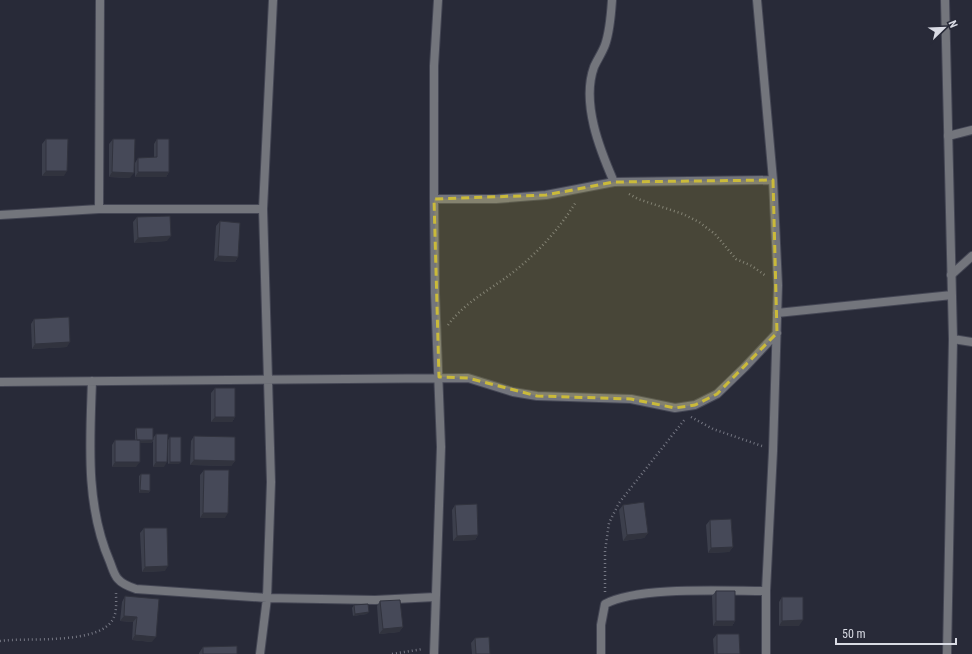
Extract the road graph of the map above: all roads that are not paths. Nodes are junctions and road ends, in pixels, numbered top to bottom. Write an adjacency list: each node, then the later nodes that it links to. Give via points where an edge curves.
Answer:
1 (100, 0): 12 (street)
2 (273, 0): 13 (street)
3 (438, 0): 11 (street, via 434,66)
4 (612, 0): 10 (street, via 611,21 605,45 594,68 590,94 593,124)
5 (757, 0): 9 (street)
6 (945, 0): 8 (street)
7 (972, 130): 8 (street)
8 (948, 136): 16 (street)
9 (773, 180): 10 (street); 18 (street)
10 (614, 182): 11 (street, via 546,194 496,199)
11 (434, 199): 22 (street)
12 (99, 209): 13 (street); 14 (street)
13 (262, 209): 23 (street)
14 (0, 215)
15 (972, 256): 16 (street)
16 (951, 275): 17 (street)
17 (952, 295): 18 (street); 20 (street)
18 (777, 313): 19 (street)
19 (777, 333): 22 (street, via 717,394 695,405 675,408 631,399 537,396 513,392 468,378); 26 (street)
20 (954, 339): 21 (street); 33 (street)
21 (972, 342)
22 (439, 377): 23 (street); 27 (street, via 441,447)
23 (269, 378): 24 (street); 28 (street, via 271,482)
24 (92, 380): 25 (street); 28 (street, via 91,474 95,515 117,579 136,588)
25 (0, 382)
26 (766, 591): 31 (street, via 678,592 616,598 605,604 601,625); 32 (street)
27 (435, 597): 28 (street, via 375,600); 29 (street)
28 (267, 598): 30 (street)
29 (434, 651)
30 (260, 654)
31 (601, 654)
32 (766, 654)
33 (947, 654)

